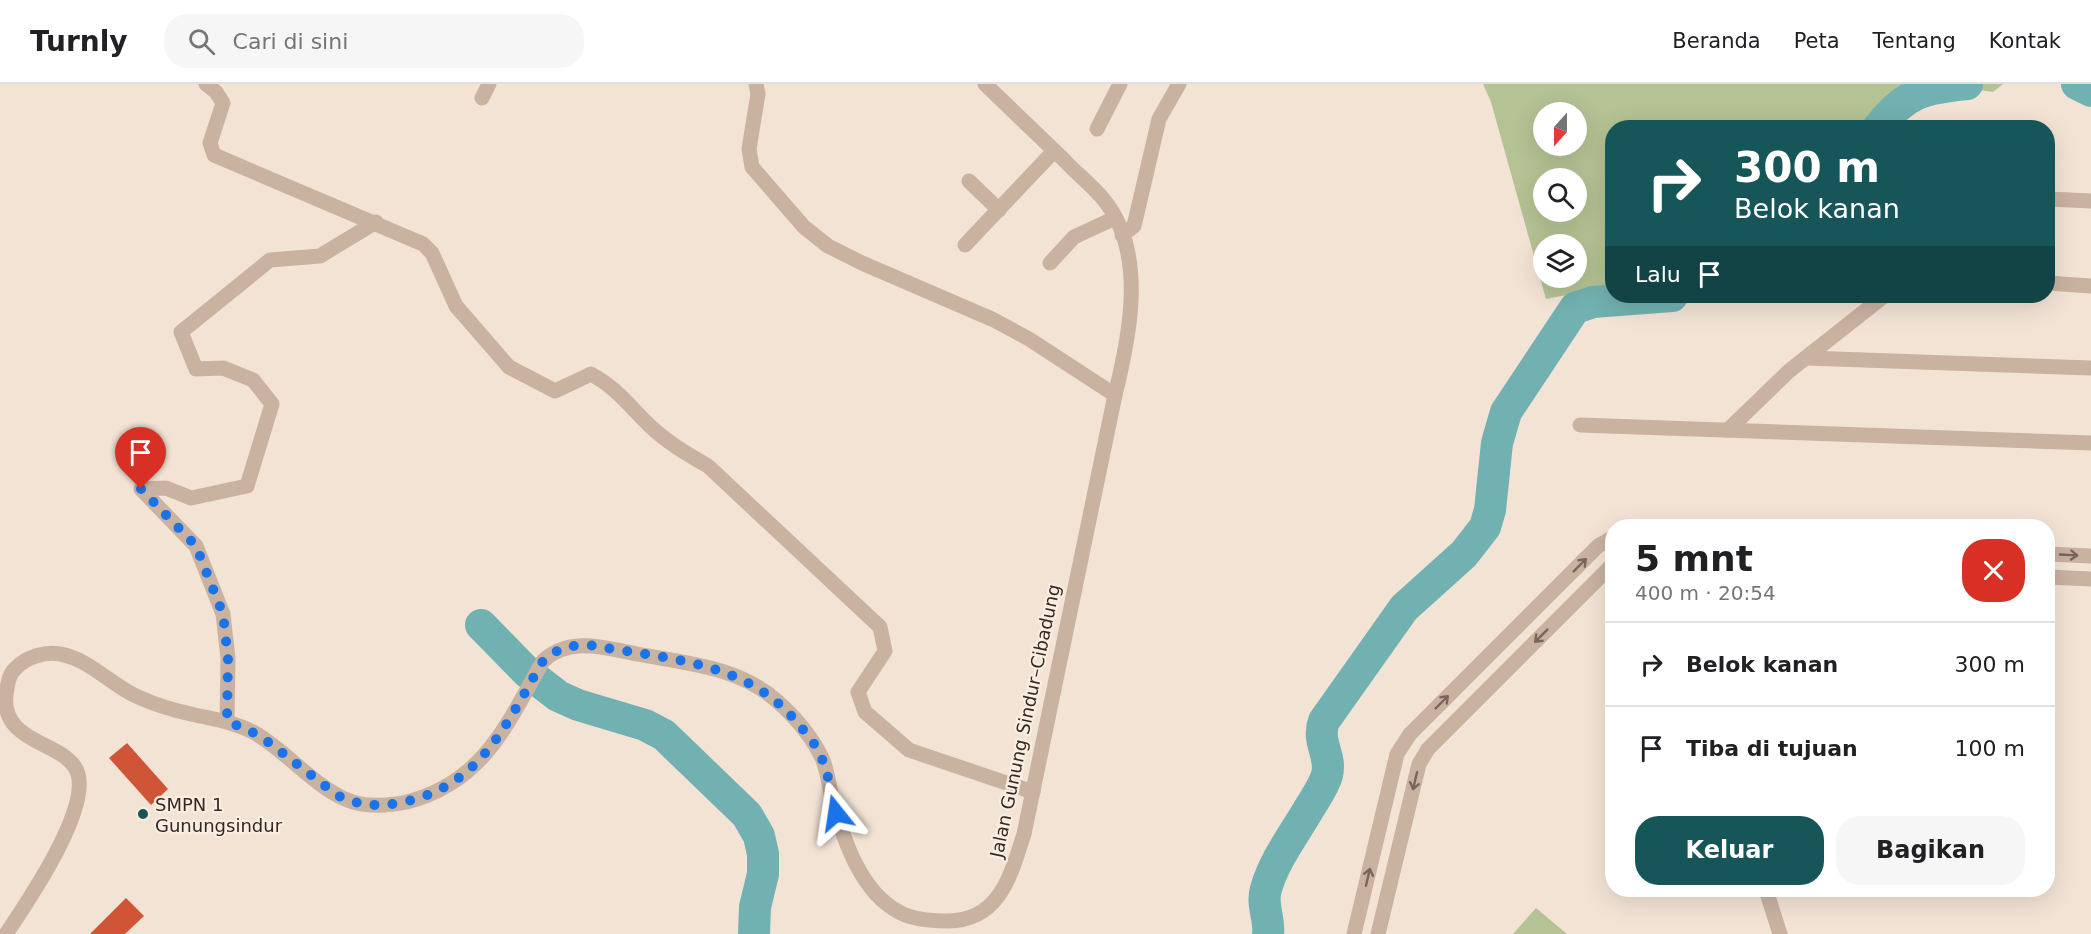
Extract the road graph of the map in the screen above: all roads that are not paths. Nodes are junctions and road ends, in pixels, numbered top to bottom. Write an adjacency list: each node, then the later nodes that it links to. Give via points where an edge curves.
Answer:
1 (206, 84): 13 (street, via 224,103 210,143 214,155)
2 (756, 84): 22 (street, via 758,94 749,149 752,167 804,227 828,246 862,263 994,320)
3 (985, 84): 7 (street, Jalan Gunung Sindur–Cibadung)
4 (1179, 84): 14 (street, via 1159,119 1134,226)
5 (1113, 87): 6 (street)
6 (1097, 129)
7 (1054, 151): 11 (street); 12 (street, Jalan Gunung Sindur–Cibadung, via 1105,200)
8 (969, 181): 11 (street)
9 (2055, 199): 10 (street)
10 (2091, 201)
11 (999, 210): 15 (street)
12 (1115, 218): 14 (street, Jalan Gunung Sindur–Cibadung); 16 (street, via 1074,237)
13 (376, 222): 33 (street, via 320,256 270,260 181,332 196,369 223,368 253,380 272,405 247,486 191,498 166,488 141,489 196,546 223,614 228,658); 34 (street, via 423,244 432,254 456,306 509,367 555,391 591,374 609,384 669,442 708,466 880,627 885,651 858,692 865,712 891,735 909,750)
14 (1122, 235): 22 (street, Jalan Gunung Sindur–Cibadung, via 1132,277 1132,302)
15 (965, 245)
16 (1050, 263)
17 (2055, 283): 18 (street)
18 (2091, 286)
19 (1875, 303): 20 (street)
20 (1807, 358): 21 (street); 24 (street)
21 (2091, 369)
22 (1115, 395): 34 (street, Jalan Gunung Sindur–Cibadung)
23 (1580, 425): 24 (street)
24 (1728, 430): 25 (street)
25 (2091, 443)
26 (1605, 542): 37 (street, one-way to 26, via 1397,754 1410,734)
27 (2055, 554): 28 (street, one-way to 28)
28 (2091, 556)
29 (1605, 572): 38 (street, one-way to 38, via 1428,749 1419,764)
30 (2055, 577): 31 (street)
31 (2091, 579)
32 (2, 705): 33 (street, Jalan Gunung Sindur–Cibadung, via 9,676 16,667 26,660 58,653 76,658 136,696); 36 (street, Jalan Gunung Sindur–Cibadung, via 14,726 29,739 67,758 78,772 80,790 66,831)
33 (227, 721): 34 (street, Jalan Gunung Sindur–Cibadung, via 271,744 337,795 359,804 398,804 457,781 490,749 552,652 589,645 726,671 776,700 810,738 823,760 842,834 855,861 887,905 916,918 954,921 975,916 990,906 1010,878)
34 (1033, 792)
35 (1768, 897): 39 (street)
36 (6, 934)
37 (1354, 934)
38 (1378, 934)
39 (1780, 934)

